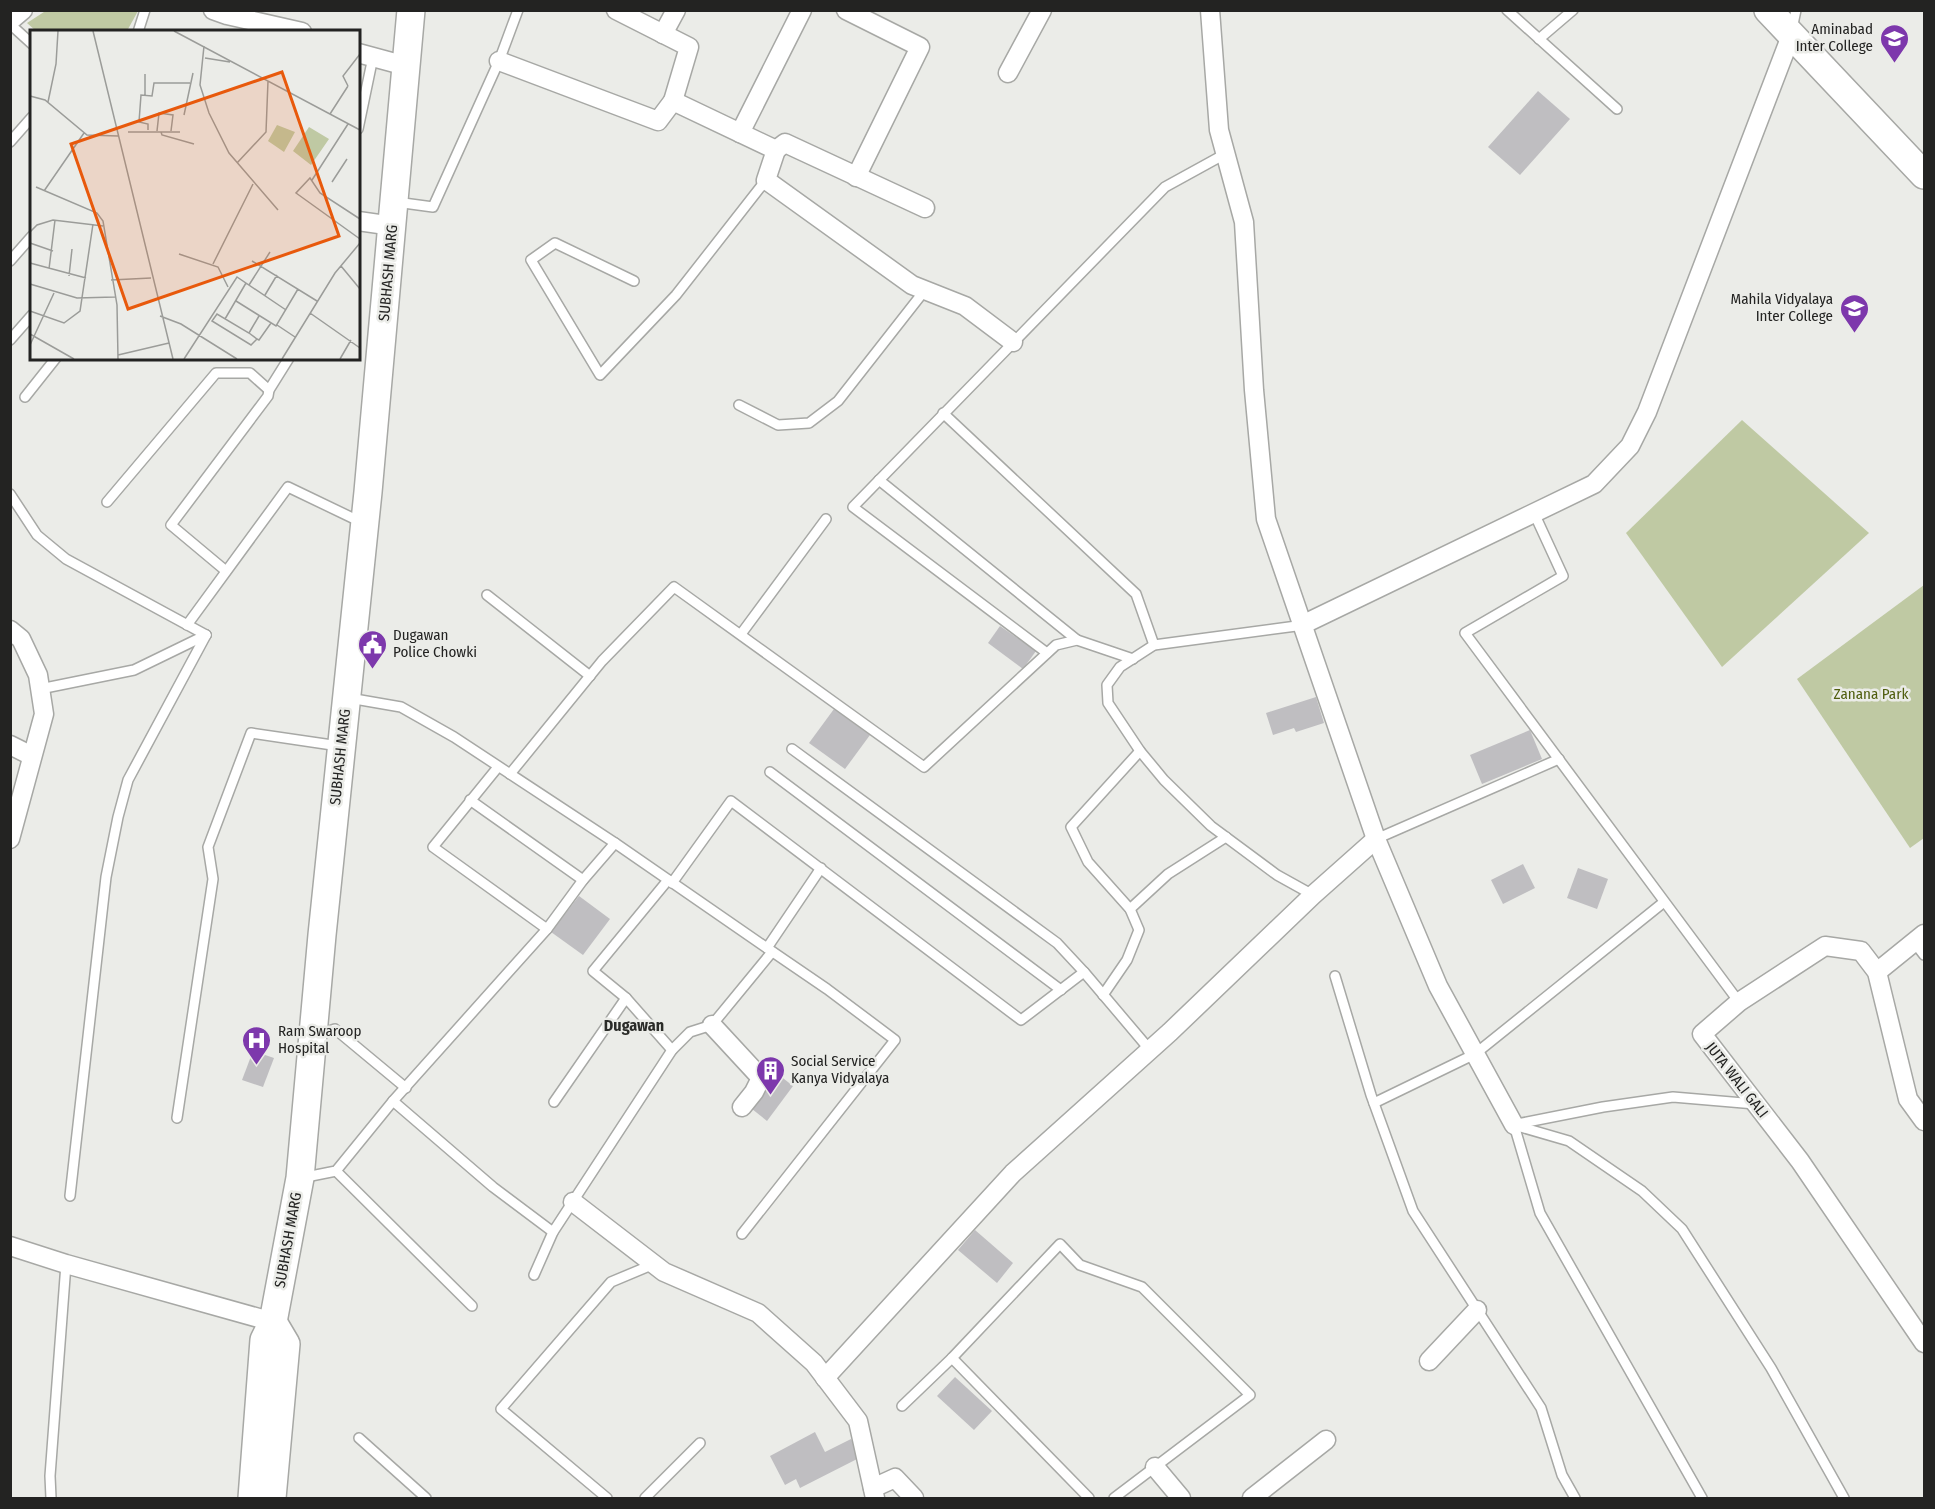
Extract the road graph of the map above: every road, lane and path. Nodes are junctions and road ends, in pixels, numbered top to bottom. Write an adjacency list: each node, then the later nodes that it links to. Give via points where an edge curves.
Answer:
1 (24, 10): 15 (street)
2 (145, 10): 17 (lane)
3 (213, 10): 18 (street)
4 (411, 10): 24 (main road, SUBHASH MARG)
5 (518, 10): 23 (lane)
6 (616, 10): 19 (street)
7 (676, 10): 19 (street)
8 (802, 10): 30 (street)
9 (846, 10): 35 (street, via 920,47)
10 (1042, 10): 25 (street)
11 (1210, 10): 33 (street, via 1219,130)
12 (1507, 10): 20 (lane)
13 (1573, 10): 20 (lane)
14 (1768, 10): 16 (main road)
15 (10, 22): 21 (lane)
16 (1794, 22): 34 (main road); 56 (street, via 1647,412 1630,446 1594,484)
17 (139, 30)
18 (293, 30)
19 (663, 34): 26 (street, via 689,47)
20 (1539, 39): 27 (lane)
21 (30, 42)
22 (366, 55): 24 (street); 28 (lane)
23 (499, 61): 26 (street, via 658,121); 38 (lane, via 433,207)
24 (406, 66): 38 (main road, SUBHASH MARG)
25 (1008, 73)
26 (673, 101): 30 (street)
27 (1617, 109)
28 (360, 110)
29 (30, 119): 31 (lane)
30 (740, 133): 32 (street)
31 (10, 142)
32 (776, 150): 35 (street, via 785,143); 36 (street)
33 (1226, 154): 46 (lane, via 1165,186); 61 (street, via 1244,222 1266,519)
34 (1924, 175)
35 (856, 177): 37 (street)
36 (766, 180): 42 (lane, via 676,295 600,375 531,260 555,243); 43 (street, via 912,285)
37 (925, 208)
38 (394, 214): 39 (street); 58 (main road, SUBHASH MARG)
39 (360, 221)
40 (30, 238): 41 (lane)
41 (10, 261)
42 (634, 281)
43 (925, 290): 46 (street, via 965,306); 51 (lane, via 838,401 809,423 778,425)
44 (30, 317): 45 (lane)
45 (10, 340)
46 (1013, 342): 52 (lane)
47 (54, 360): 50 (lane)
48 (288, 360): 49 (lane)
49 (269, 390): 55 (lane, via 250,373 216,373); 59 (lane, via 171,525)
50 (25, 397)
51 (739, 405)
52 (943, 413): 53 (lane); 67 (lane, via 1136,594)
53 (879, 480): 66 (lane); 68 (lane, via 853,507)
54 (10, 494): 62 (lane, via 37,535 66,559)
55 (107, 502)
56 (1534, 513): 61 (street); 78 (lane, via 1563,576 1465,633)
57 (826, 519): 64 (lane)
58 (365, 524): 59 (lane, via 288,487); 72 (main road, SUBHASH MARG)
59 (226, 571): 62 (lane)
60 (487, 595): 70 (lane)
61 (1304, 624): 67 (lane); 85 (street)
62 (188, 625): 65 (lane)
63 (10, 630): 71 (street, via 21,639 38,675)
64 (741, 634): 68 (lane, via 924,767); 70 (lane, via 674,587)
65 (207, 635): 71 (lane, via 134,670); 119 (lane, via 128,780 118,817 106,877)
66 (1077, 640): 68 (lane, via 1056,645); 69 (lane)
67 (1154, 645): 69 (lane)
68 (1047, 653)
69 (1132, 659): 76 (lane, via 1120,667 1107,685 1108,703)
70 (590, 676): 81 (lane)
71 (40, 689): 77 (street, via 44,714)
72 (346, 697): 74 (main road, SUBHASH MARG); 79 (lane, via 401,707)
73 (10, 745): 77 (street)
74 (341, 746): 104 (main road, SUBHASH MARG); 114 (lane, via 251,733 208,847 213,879)
75 (792, 749): 96 (lane, via 1057,944)
76 (1140, 751): 83 (lane, via 1164,780); 92 (lane, via 1071,827 1088,862)
77 (32, 756): 84 (street)
78 (1559, 759): 85 (lane); 91 (lane)
79 (498, 767): 81 (lane); 82 (lane)
80 (770, 772): 99 (lane)
81 (510, 774): 86 (lane)
82 (470, 800): 88 (lane); 93 (lane, via 433,846)
83 (1226, 837): 90 (lane, via 1277,875); 92 (lane, via 1168,874)
84 (10, 838)
85 (1376, 838): 90 (street); 107 (street, via 1438,986)
86 (615, 843): 88 (lane); 89 (lane)
87 (820, 868): 89 (lane, via 732,801); 95 (lane); 99 (lane, via 1021,1020)
88 (583, 880): 93 (lane)
89 (670, 882): 95 (lane); 101 (lane, via 592,971)
90 (1313, 895): 106 (street)
91 (1664, 902): 102 (lane); 107 (lane)
92 (1130, 909): 100 (lane, via 1138,930 1127,960)
93 (547, 929): 108 (lane)
94 (1921, 944): 97 (street)
95 (770, 950): 103 (lane); 122 (lane, via 895,1040)
96 (1084, 972): 99 (lane); 100 (lane)
97 (1877, 972): 102 (street, JUTA WALI GALI, via 1861,951 1825,946); 115 (street, JUTA WALI GALI, via 1908,1099)
98 (1335, 976): 111 (lane)
99 (1061, 990)
100 (1104, 995): 106 (lane)
101 (626, 998): 105 (lane); 110 (lane)
102 (1739, 1002): 112 (street, JUTA WALI GALI, via 1702,1034)
103 (712, 1025): 105 (lane, via 690,1032); 113 (street, via 761,1078)
104 (312, 1038): 108 (lane, via 335,1029); 118 (main road, SUBHASH MARG)
105 (672, 1050): 120 (lane)
106 (1150, 1050): 133 (street, via 1012,1173)
107 (1475, 1054): 111 (lane); 116 (street)
108 (406, 1088): 109 (lane)
109 (393, 1101): 117 (lane); 121 (lane)
110 (554, 1102)
111 (1374, 1103): 128 (lane, via 1413,1211)
112 (1755, 1104): 116 (lane, via 1673,1097); 130 (street, JUTA WALI GALI, via 1800,1161)
113 (742, 1107)
114 (177, 1118)
115 (1924, 1120)
116 (1514, 1125): 152 (lane, via 1540,1213); 153 (lane, via 1569,1141 1642,1191 1682,1229 1771,1368)
117 (336, 1171): 118 (lane); 127 (lane)
118 (300, 1178): 129 (main road, SUBHASH MARG)
119 (70, 1196)
120 (573, 1202): 121 (lane); 125 (street)
121 (553, 1232): 126 (lane)
122 (742, 1234)
123 (10, 1246): 124 (street)
124 (66, 1264): 129 (street); 140 (lane)
125 (654, 1264): 133 (street, via 664,1272 758,1312); 144 (lane, via 611,1282 501,1409)
126 (534, 1275)
127 (472, 1306)
128 (1477, 1310): 132 (street); 151 (lane, via 1541,1408 1562,1475)
129 (273, 1322): 141 (main road, SUBHASH MARG, via 264,1340); 142 (main road, via 286,1344)
130 (1924, 1343)
131 (952, 1358): 134 (lane); 138 (lane, via 1060,1244 1080,1265 1143,1287 1250,1395); 147 (lane)
132 (1430, 1361)
133 (825, 1378): 139 (street, via 858,1421)
134 (902, 1406)
135 (359, 1438): 143 (lane)
136 (1326, 1440): 150 (street)
137 (700, 1443): 145 (lane)
138 (1155, 1467): 148 (lane); 149 (street)
139 (874, 1493): 146 (street, via 895,1478)
140 (51, 1498)
141 (252, 1498)
142 (272, 1498)
143 (426, 1498)
144 (607, 1498)
145 (645, 1498)
146 (914, 1498)
147 (1089, 1498)
148 (1114, 1498)
149 (1181, 1498)
150 (1252, 1498)
151 (1575, 1498)
152 (1702, 1498)
153 (1844, 1498)

